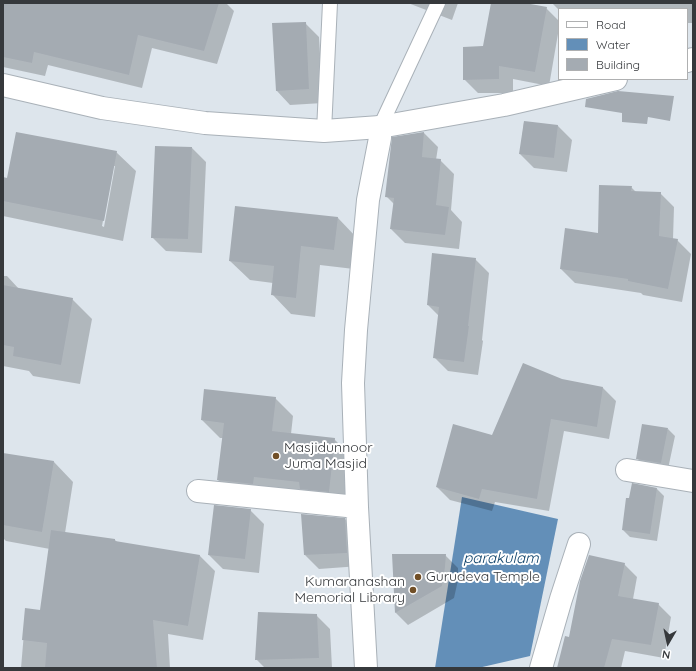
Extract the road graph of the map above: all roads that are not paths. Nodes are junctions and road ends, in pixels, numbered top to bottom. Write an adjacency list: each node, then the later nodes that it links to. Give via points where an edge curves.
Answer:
1 (330, 3): 6 (lane)
2 (438, 3): 5 (lane)
3 (612, 80): 5 (street, via 504,105)
4 (3, 85): 6 (street, via 102,108 205,123)
5 (380, 127): 6 (street); 10 (street, via 368,200 356,330 353,383)
6 (324, 131)
7 (627, 470): 8 (street)
8 (693, 481)
9 (198, 491): 10 (street)
10 (357, 507): 12 (street)
11 (579, 544): 13 (street)
12 (366, 668)
13 (541, 668)

